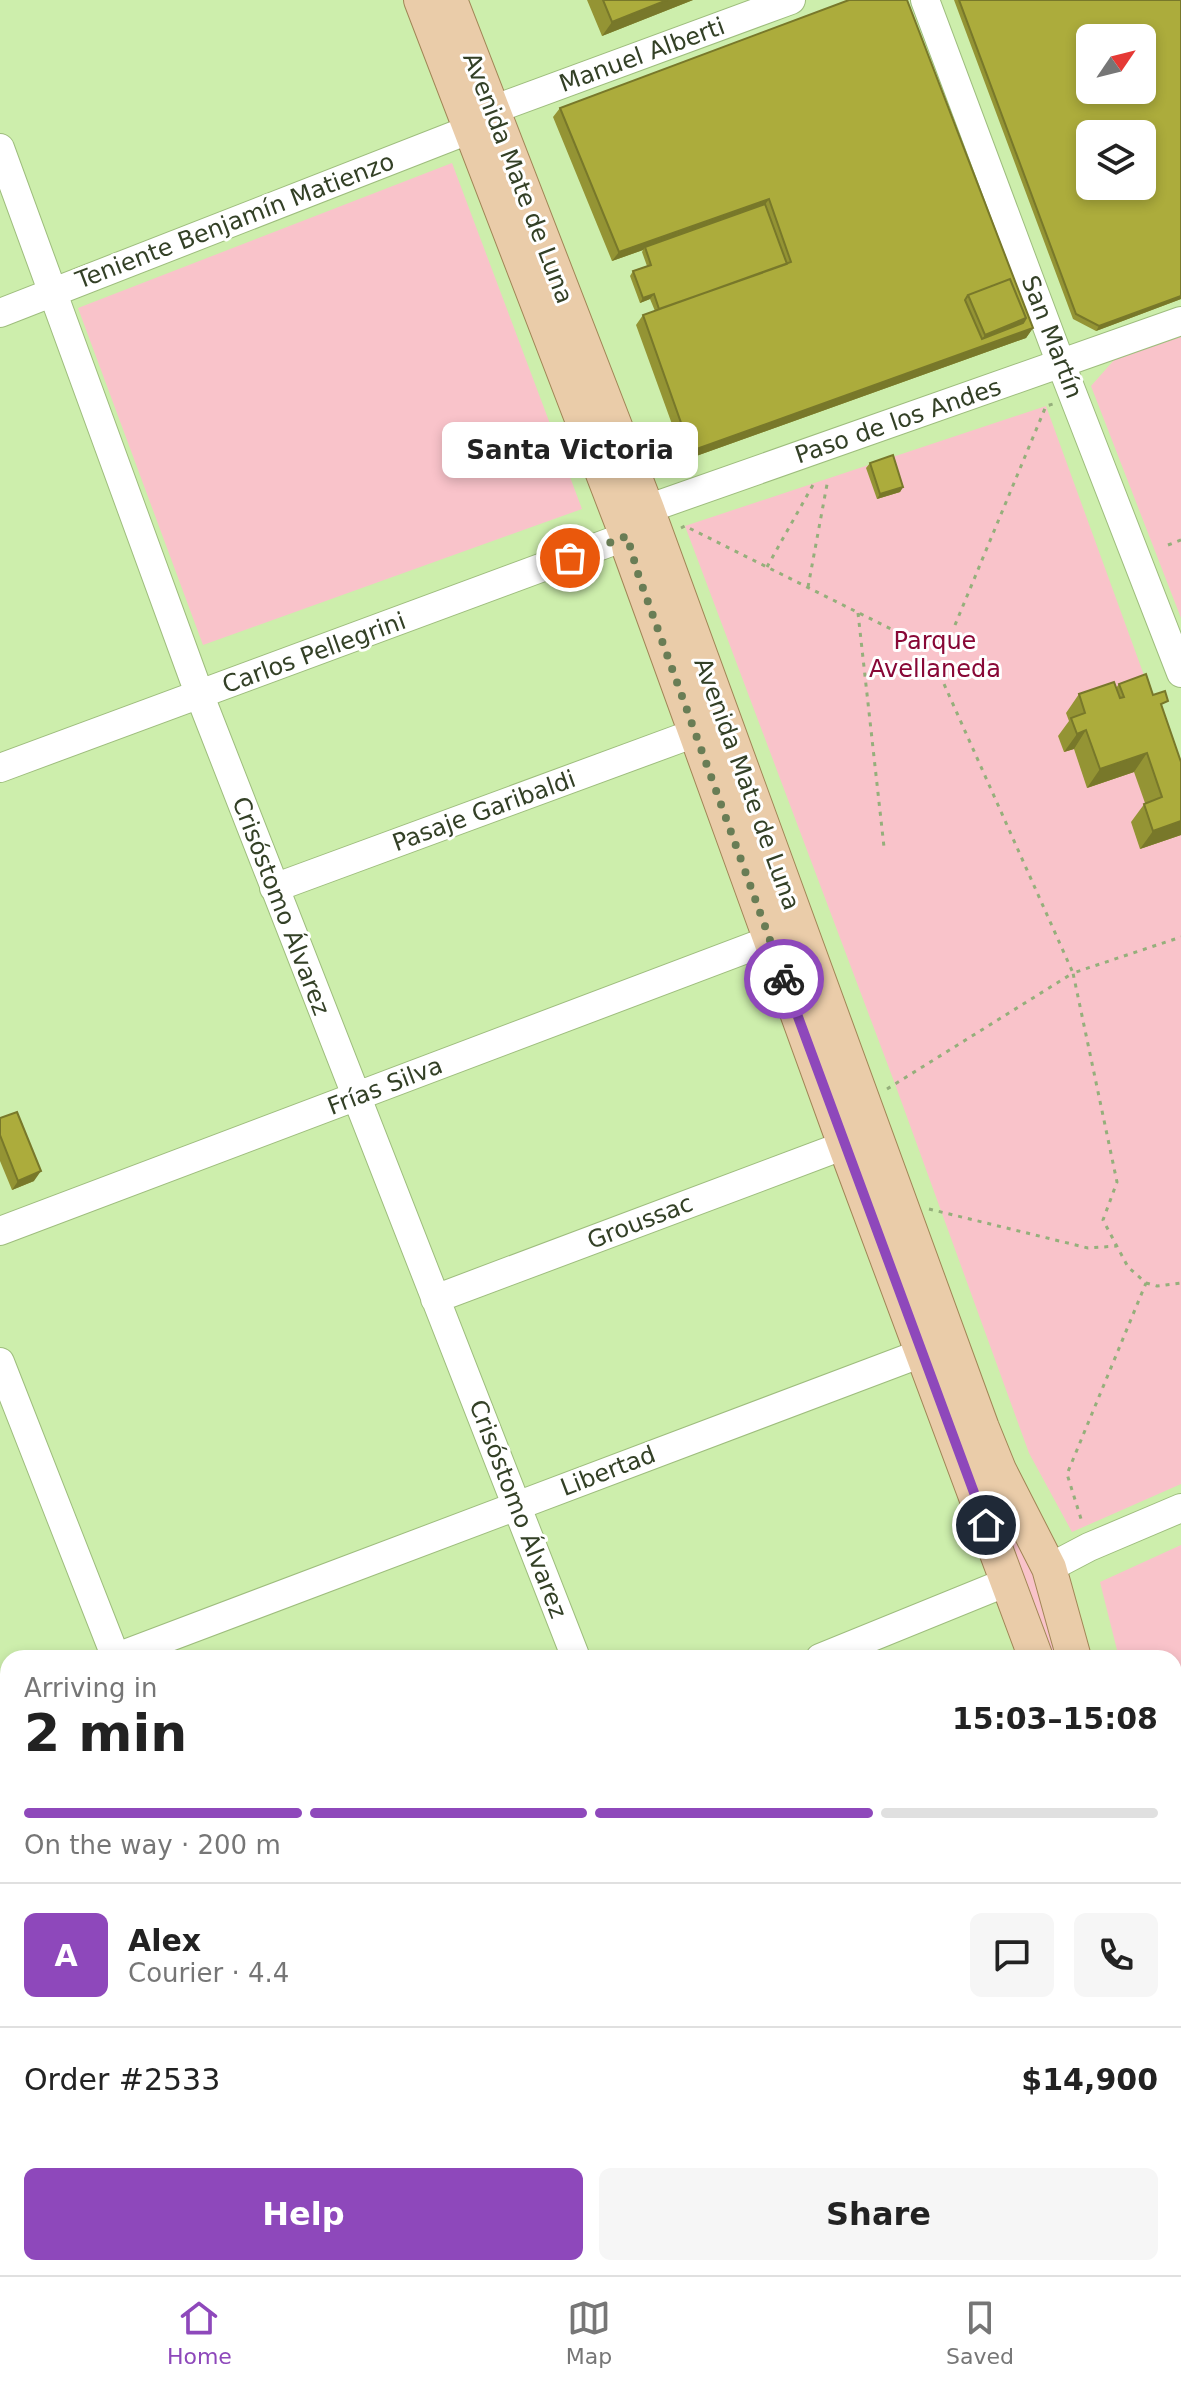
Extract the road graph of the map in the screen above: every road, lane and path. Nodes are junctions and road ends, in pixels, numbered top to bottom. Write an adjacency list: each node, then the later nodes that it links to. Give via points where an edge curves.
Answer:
1 (421, 0): 5 (main road, Avenida Mate de Luna)
2 (450, 0): 5 (main road, Avenida Mate de Luna)
3 (791, 0): 5 (street, Manuel Alberti)
4 (925, 0): 10 (street, San Martín)
5 (482, 119): 7 (street, Teniente Benjamín Matienzo); 14 (main road, Avenida Mate de Luna); 16 (main road, Avenida Mate de Luna)
6 (0, 148): 7 (street, Crisóstomo Álvarez)
7 (51, 293): 8 (street, Teniente Benjamín Matienzo); 26 (street, Crisóstomo Álvarez)
8 (0, 313)
9 (1181, 321): 10 (street, Paso de los Andes)
10 (1061, 364): 14 (street, Paso de los Andes); 24 (street, San Martín)
11 (1046, 406): 22 (path)
12 (828, 479): 20 (path)
13 (814, 483): 19 (path)
14 (647, 509): 16 (street); 35 (main road, Avenida Mate de Luna)
15 (685, 526): 19 (path)
16 (627, 536): 26 (street, Carlos Pellegrini); 27 (main road, Avenida Mate de Luna)
17 (1181, 540): 18 (path)
18 (1168, 545)
19 (767, 567): 20 (path)
20 (808, 587): 21 (path)
21 (858, 613): 23 (path); 29 (path)
22 (955, 625)
23 (911, 639)
24 (1181, 673)
25 (940, 675): 33 (path)
26 (200, 696): 28 (street, Carlos Pellegrini); 30 (street, Crisóstomo Álvarez)
27 (695, 733): 30 (street, Pasaje Garibaldi); 32 (main road, Avenida Mate de Luna)
28 (0, 768)
29 (884, 847)
30 (274, 888): 34 (street, Crisóstomo Álvarez)
31 (1181, 937): 33 (path)
32 (770, 940): 34 (street, Frías Silva); 36 (main road, Avenida Mate de Luna)
33 (1073, 973): 35 (path); 39 (path, via 1117,1182 1103,1220)
34 (356, 1098): 38 (street, Frías Silva); 42 (street, Crisóstomo Álvarez)
35 (863, 1103): 37 (main road, Avenida Mate de Luna)
36 (845, 1145): 42 (street, Groussac); 43 (main road, Avenida Mate de Luna)
37 (899, 1201): 39 (path, via 1088,1248); 48 (main road, Avenida Mate de Luna, via 999,1470)
38 (0, 1231)
39 (1117, 1246): 40 (path, via 1128,1267)
40 (1146, 1283): 41 (path); 47 (path, via 1067,1474)
41 (1181, 1283)
42 (435, 1299): 45 (street, Crisóstomo Álvarez)
43 (922, 1353): 45 (street, Libertad); 49 (main road, Avenida Mate de Luna)
44 (0, 1362): 50 (street)
45 (517, 1505): 51 (street, Libertad); 52 (street, Crisóstomo Álvarez)
46 (1181, 1508): 47 (street)
47 (1089, 1547): 48 (street)
48 (1049, 1568): 55 (main road, Avenida Mate de Luna)
49 (1007, 1582): 53 (street); 54 (main road, Avenida Mate de Luna)
50 (112, 1650)
51 (136, 1650)
52 (573, 1650)
53 (840, 1650)
54 (1033, 1650)
55 (1072, 1650)

